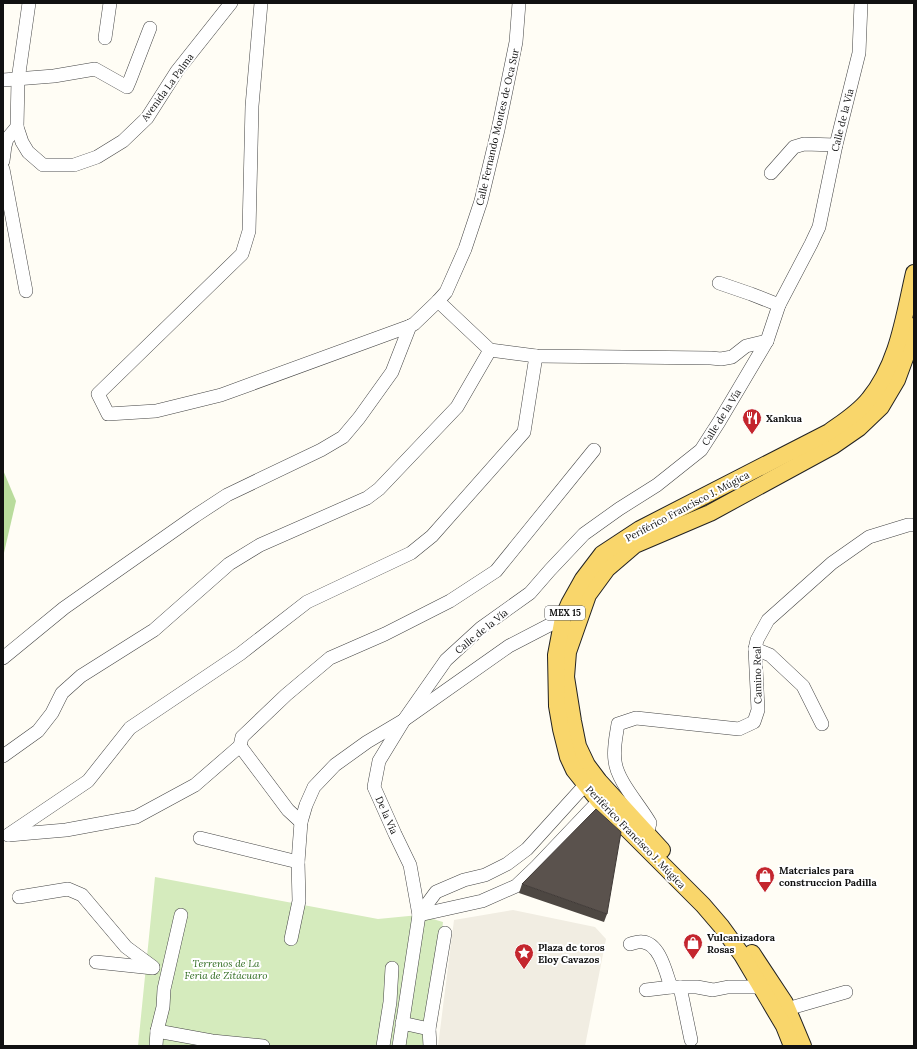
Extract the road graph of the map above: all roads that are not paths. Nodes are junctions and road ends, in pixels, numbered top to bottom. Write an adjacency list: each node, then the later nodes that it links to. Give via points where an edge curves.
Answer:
1 (29, 3): 10 (street)
2 (110, 3): 8 (street)
3 (231, 3): 11 (street, Avenida La Palma, via 177,71 147,118 123,141 97,157 74,165 43,165 28,152)
4 (261, 3): 21 (street, via 252,106 250,231 242,254 98,394 108,414 156,411 222,395)
5 (519, 3): 19 (street, Calle Fernando Montes de Oca Sur, via 516,42 482,201 465,249 446,292)
6 (861, 3): 12 (street, Calle de la Vía, via 859,53)
7 (150, 28): 10 (street, via 127,87 95,69)
8 (105, 38)
9 (3, 80): 10 (street)
10 (18, 80): 11 (street)
11 (17, 127): 13 (street, via 7,139)
12 (836, 145): 15 (street, via 804,144 794,147); 20 (street, Calle de la Vía, via 819,227)
13 (3, 161)
14 (3, 169): 18 (street)
15 (771, 173)
16 (914, 273): 28 (main road, Periférico Francisco J. Múgica / MEX 15, via 898,344 888,370 869,400 852,417 829,432 640,529 602,554 583,579)
17 (719, 283): 20 (street)
18 (26, 291)
19 (438, 301): 21 (street, Calle Fernando Montes de Oca Sur); 24 (street)
20 (779, 305): 23 (street, Calle de la Vía)
21 (410, 326): 30 (street, via 392,372 343,437 228,495 64,608)
22 (914, 326): 38 (main road, Periférico Francisco J. Múgica / MEX 15, via 897,380 881,408 860,428 834,446 710,513 635,545 607,569 588,595 568,652 566,677 578,746 599,781)
23 (766, 341): 25 (street, via 746,346 732,357 721,359); 31 (street, Calle de la Vía, via 701,450 657,485 584,534 530,593 481,628 446,660)
24 (490, 350): 25 (street); 34 (street, via 457,407 379,489 367,498 260,545 229,564 154,630 81,676 62,693 52,713 38,731)
25 (536, 356): 39 (street, via 524,432 432,536 411,553 307,602 240,654 130,728 88,781)
26 (594, 450): 33 (street, via 496,570 450,601 386,634 330,658 242,737)
27 (914, 525): 29 (street, Camino Real, via 869,537 832,563 768,620)
28 (563, 618): 31 (street, via 509,646); 35 (main road, Periférico Francisco J. Múgica / MEX 15, via 556,655 557,706 568,757)
29 (755, 649): 32 (street, via 770,655 803,686); 38 (street, Camino Real, via 758,710 754,722 739,729 636,718 618,724 614,753 618,775 650,823)
30 (3, 658)
31 (404, 720): 37 (street, via 334,765 314,787); 46 (street, De la Vía, via 379,761 374,787 410,864)
32 (822, 724)
33 (240, 746): 37 (street, via 288,810); 39 (street, via 195,785 136,817 66,830)
34 (3, 756)
35 (585, 785): 36 (main road, Periférico Francisco J. Múgica / MEX 15); 46 (street, via 527,849 507,864 485,875 464,880 436,892)
36 (598, 800): 42 (street); 55 (main road, Periférico Francisco J. Múgica / MEX 15, via 703,905 742,955)
37 (301, 822): 41 (street)
38 (648, 834): 60 (main road, Periférico Francisco J. Múgica / MEX 15, via 743,939)
39 (6, 835)
40 (200, 838): 41 (street)
41 (298, 862): 48 (street, via 299,901)
42 (516, 886): 43 (street); 46 (street, via 482,901)
43 (531, 890)
44 (18, 897): 51 (street, via 68,889 82,895 126,947)
45 (181, 914): 53 (street)
46 (418, 915): 59 (street)
47 (445, 934): 62 (street)
48 (291, 939)
49 (630, 944): 54 (street, via 643,942 652,945)
50 (96, 962): 51 (street)
51 (152, 968): 53 (street, via 155,975)
52 (392, 968): 58 (street)
53 (167, 978): 63 (street)
54 (675, 987): 55 (street, via 713,990); 56 (street); 64 (street)
55 (761, 987): 70 (main road, Periférico Francisco J. Múgica / MEX 15, via 784,1026)
56 (646, 990)
57 (846, 992): 60 (street)
58 (390, 1002): 59 (street); 67 (street)
59 (405, 1003): 61 (street)
60 (787, 1009): 71 (main road, Periférico Francisco J. Múgica / MEX 15)
61 (402, 1023): 62 (street); 68 (street)
62 (429, 1029): 69 (street)
63 (157, 1031): 65 (street); 66 (street, via 212,1041)
64 (691, 1040)
65 (156, 1046)
66 (263, 1046)
67 (383, 1046)
68 (399, 1046)
69 (430, 1046)
70 (792, 1046)
71 (803, 1046)

